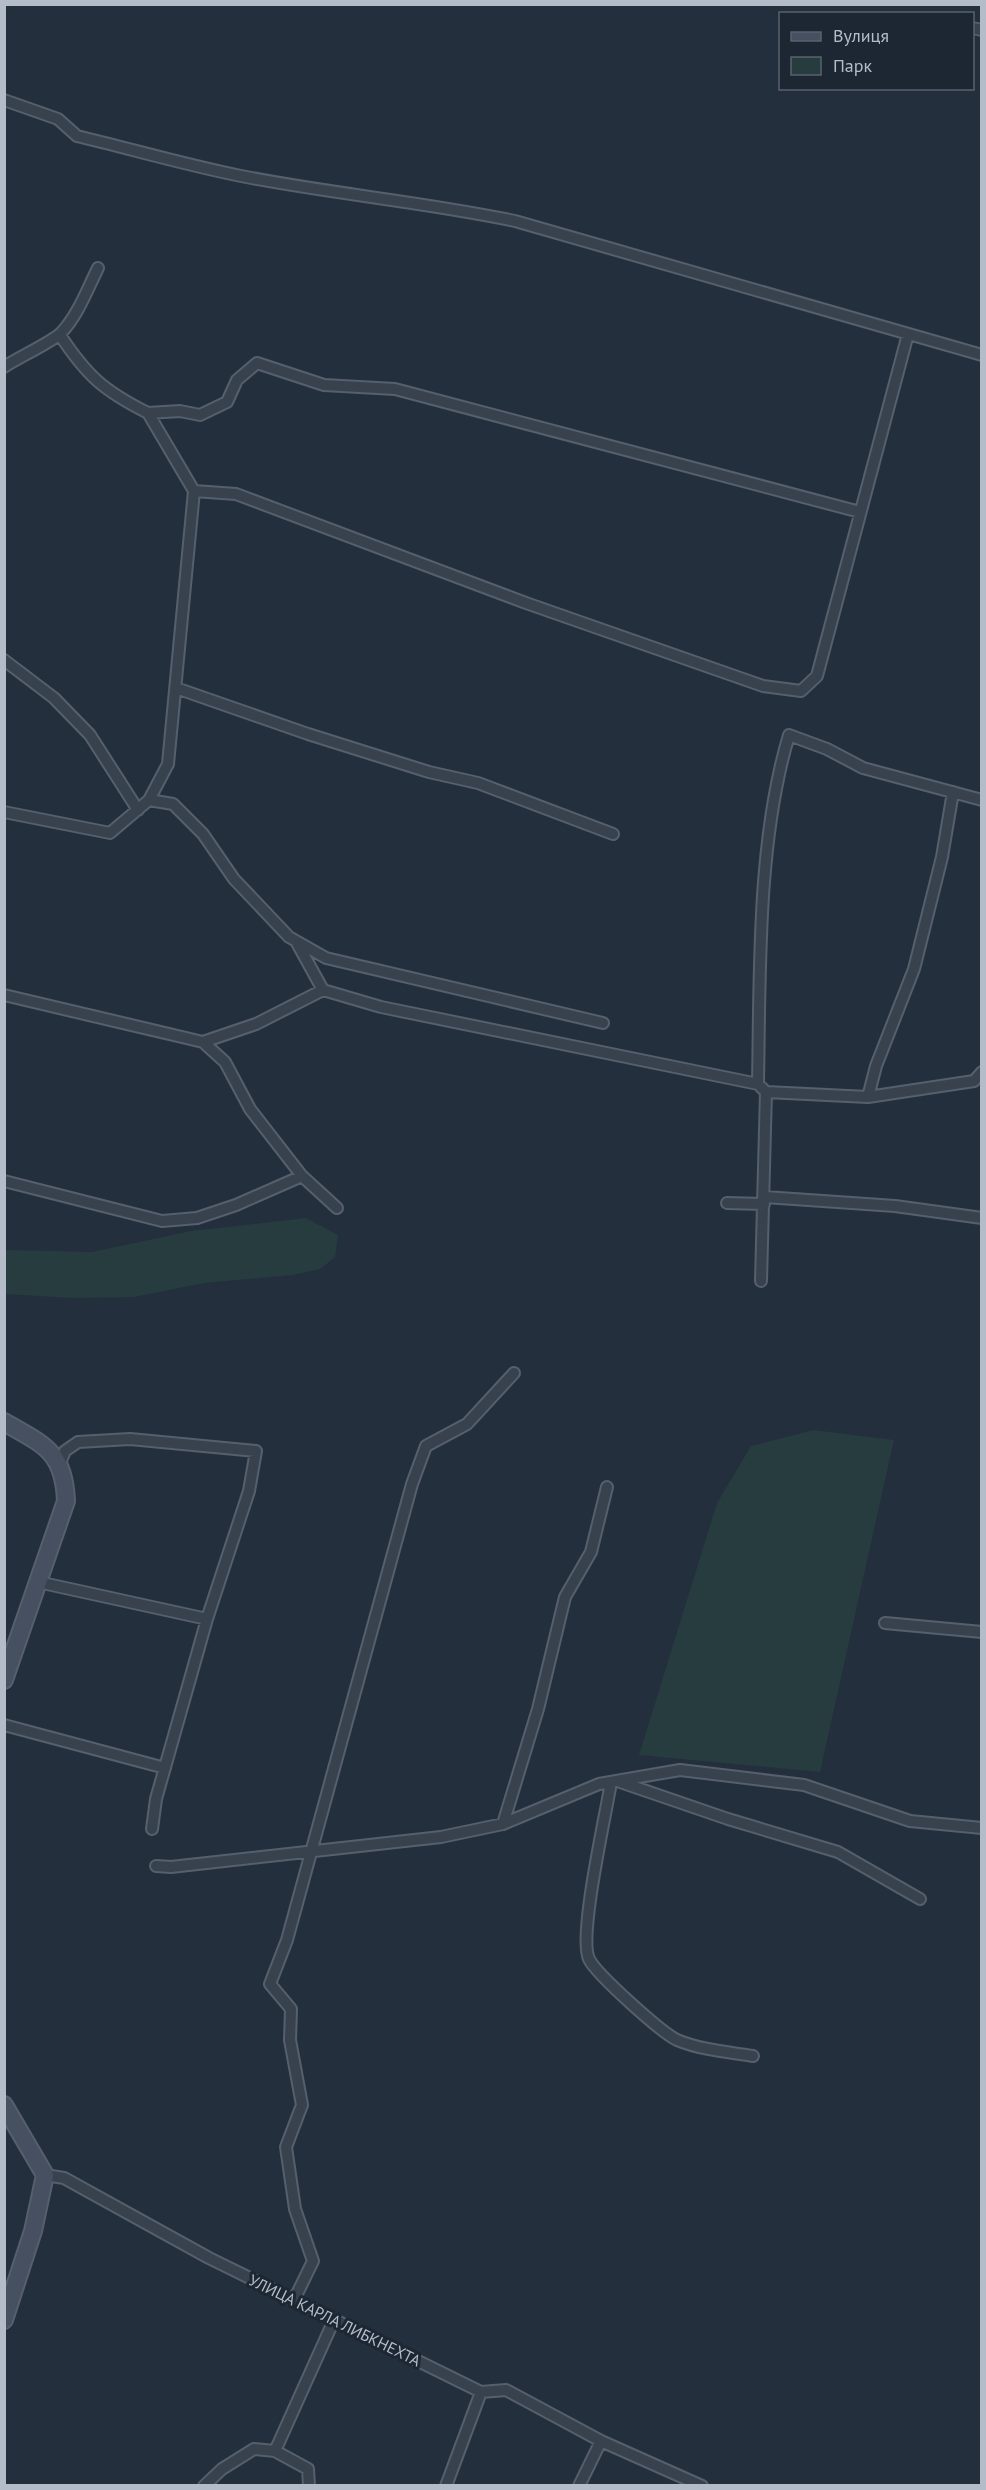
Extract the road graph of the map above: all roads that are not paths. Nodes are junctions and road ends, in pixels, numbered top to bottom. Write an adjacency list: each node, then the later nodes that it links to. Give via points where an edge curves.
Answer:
1 (4, 100): 3 (street, via 58,119 77,136 240,175 515,221)
2 (98, 268): 4 (street, via 78,311)
3 (908, 334): 5 (street); 9 (street)
4 (60, 335): 6 (street); 7 (street, via 80,365 111,395)
5 (981, 355)
6 (4, 367)
7 (148, 413): 8 (street); 9 (street, via 180,411 200,415 227,402 237,380 257,363 324,385 395,389)
8 (194, 491): 9 (street, via 236,494 514,599 763,686 801,691 817,676); 11 (street)
9 (860, 512)
10 (4, 660): 15 (street, via 54,698 90,735)
11 (176, 688): 13 (street, via 168,764); 17 (street, via 308,734 429,772 478,783)
12 (953, 792): 14 (street); 24 (street, via 863,768 827,748 789,735 778,772 766,876 759,993); 25 (street, via 942,857 914,969)
13 (149, 800): 15 (street); 18 (street, via 173,804 203,834 234,879)
14 (981, 800)
15 (138, 810): 16 (street, via 110,833)
16 (4, 812)
17 (613, 834)
18 (296, 941): 19 (street); 21 (street, via 326,958)
19 (323, 990): 22 (street, via 256,1024); 24 (street, via 381,1007)
20 (4, 995): 22 (street)
21 (603, 1023)
22 (203, 1042): 26 (street, via 225,1062 250,1109)
23 (981, 1072): 25 (street, via 974,1081)
24 (762, 1088): 25 (street); 28 (street)
25 (868, 1097)
26 (302, 1176): 27 (street, via 197,1218 162,1221); 30 (street)
27 (4, 1181)
28 (765, 1200): 29 (street); 31 (street, via 884,1205); 32 (street)
29 (727, 1203)
30 (337, 1208)
31 (981, 1218)
32 (761, 1281)
33 (514, 1373): 48 (street, via 467,1424 426,1446 412,1484)
34 (4, 1422): 35 (street, via 48,1447)
35 (60, 1463): 37 (street, via 66,1501); 38 (street, via 65,1451 78,1442 130,1439 256,1451 249,1491)
36 (607, 1487): 45 (street, via 591,1552 565,1597)
37 (38, 1582): 38 (street); 41 (street)
38 (207, 1619): 43 (street)
39 (885, 1623): 40 (street)
40 (981, 1632)
41 (4, 1680)
42 (4, 1725): 43 (street)
43 (165, 1768): 47 (street)
44 (614, 1782): 45 (street, via 599,1784); 46 (street, via 680,1770 804,1785 910,1821); 50 (street, via 838,1852); 51 (street, via 586,1931 588,1959 613,1987 674,2039)
45 (504, 1824): 48 (street, via 441,1838)
46 (981, 1828)
47 (152, 1829)
48 (313, 1851): 49 (street); 54 (street, via 270,1984 291,2009 290,2040 302,2105 286,2147 295,2209 313,2261)
49 (156, 1866)
50 (920, 1899)
51 (753, 2056)
52 (4, 2104): 53 (street)
53 (45, 2175): 54 (street, УЛИЦА КАРЛА ЛИБКНЕХТА, via 64,2178); 55 (street, via 33,2232)
54 (294, 2300): 56 (street, УЛИЦА КАРЛА ЛИБКНЕХТА)
55 (4, 2319)
56 (334, 2320): 57 (street, УЛИЦА КАРЛА ЛИБКНЕХТА); 59 (street)
57 (481, 2392): 58 (street, УЛИЦА КАРЛА ЛИБКНЕХТА, via 506,2390); 62 (street)
58 (601, 2441): 63 (street); 64 (street, УЛИЦА КАРЛА ЛИБКНЕХТА)
59 (275, 2451): 60 (street, via 254,2449); 61 (street, via 308,2469)
60 (204, 2486)
61 (309, 2486)
62 (446, 2486)
63 (579, 2486)
64 (702, 2486)

